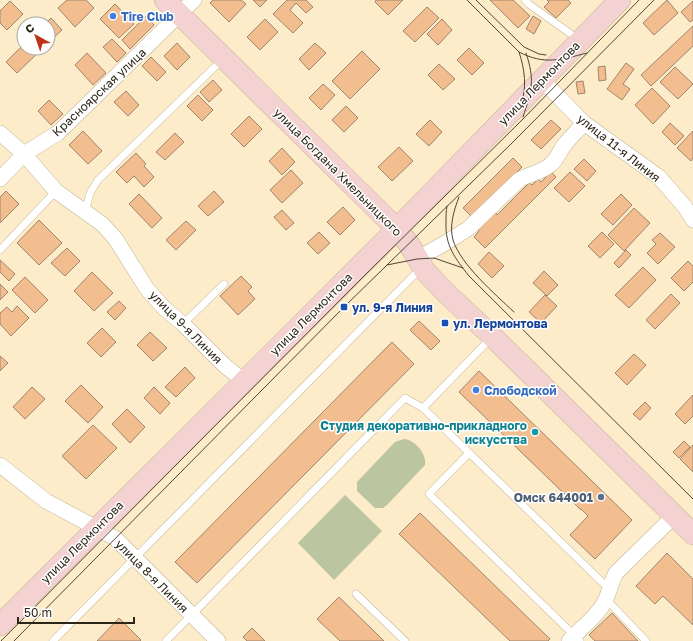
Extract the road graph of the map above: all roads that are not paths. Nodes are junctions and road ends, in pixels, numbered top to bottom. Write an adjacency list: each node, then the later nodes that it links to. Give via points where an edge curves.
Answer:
1 (194, 0): 4 (street, Красноярская улица)
2 (525, 0): 5 (lane)
3 (620, 0): 5 (main road, улица Лермонтова)
4 (172, 7): 6 (main road, улица Богдана Хмельницкого); 10 (street, Красноярская улица, via 58,133)
5 (580, 41): 7 (main road, улица Лермонтова)
6 (224, 59): 13 (lane, via 98,180 90,193); 15 (main road, улица Богдана Хмельницкого)
7 (542, 80): 8 (street, улица 11-я Линия); 15 (main road, улица Лермонтова)
8 (584, 123): 14 (street, улица 11-я Линия, via 659,177); 17 (street, via 563,145 550,166 519,180 469,228)
9 (0, 134): 10 (street, улица 9-я Линия)
10 (24, 154): 11 (street, Красноярская улица); 12 (street, улица 9-я Линия)
11 (0, 179)
12 (56, 191): 13 (street, улица 9-я Линия); 16 (lane)
13 (85, 212): 19 (street, улица 9-я Линия, via 102,224 115,238 147,289)
14 (693, 220)
15 (396, 228): 17 (main road, улица Богдана Хмельницкого); 21 (main road, улица Лермонтова)
16 (0, 250)
17 (420, 263): 20 (main road, улица Богдана Хмельницкого, via 446,293); 28 (lane)
18 (224, 284): 19 (lane)
19 (183, 324): 21 (street, улица 9-я Линия)
20 (492, 336): 22 (lane); 25 (main road, улица Богдана Хмельницкого)
21 (244, 381): 26 (main road, улица Лермонтова)
22 (423, 408): 23 (lane); 31 (lane, via 406,398)
23 (469, 453): 30 (lane); 33 (lane, via 429,494)
24 (0, 465): 26 (street, улица 8-я Линия, via 46,501)
25 (674, 516): 27 (main road, улица Богдана Хмельницкого); 30 (street, via 616,573)
26 (96, 528): 28 (street, улица 8-я Линия, via 115,538); 32 (main road, улица Лермонтова)
27 (693, 534)
28 (135, 558): 31 (street, улица 8-я Линия); 34 (lane)
29 (356, 594): 37 (lane)
30 (608, 594): 33 (street); 38 (lane)
31 (192, 615): 35 (lane); 36 (street, улица 8-я Линия)
32 (0, 625)
33 (575, 639)
34 (53, 641)
35 (166, 641)
36 (218, 641)
37 (405, 641)
38 (646, 641)

